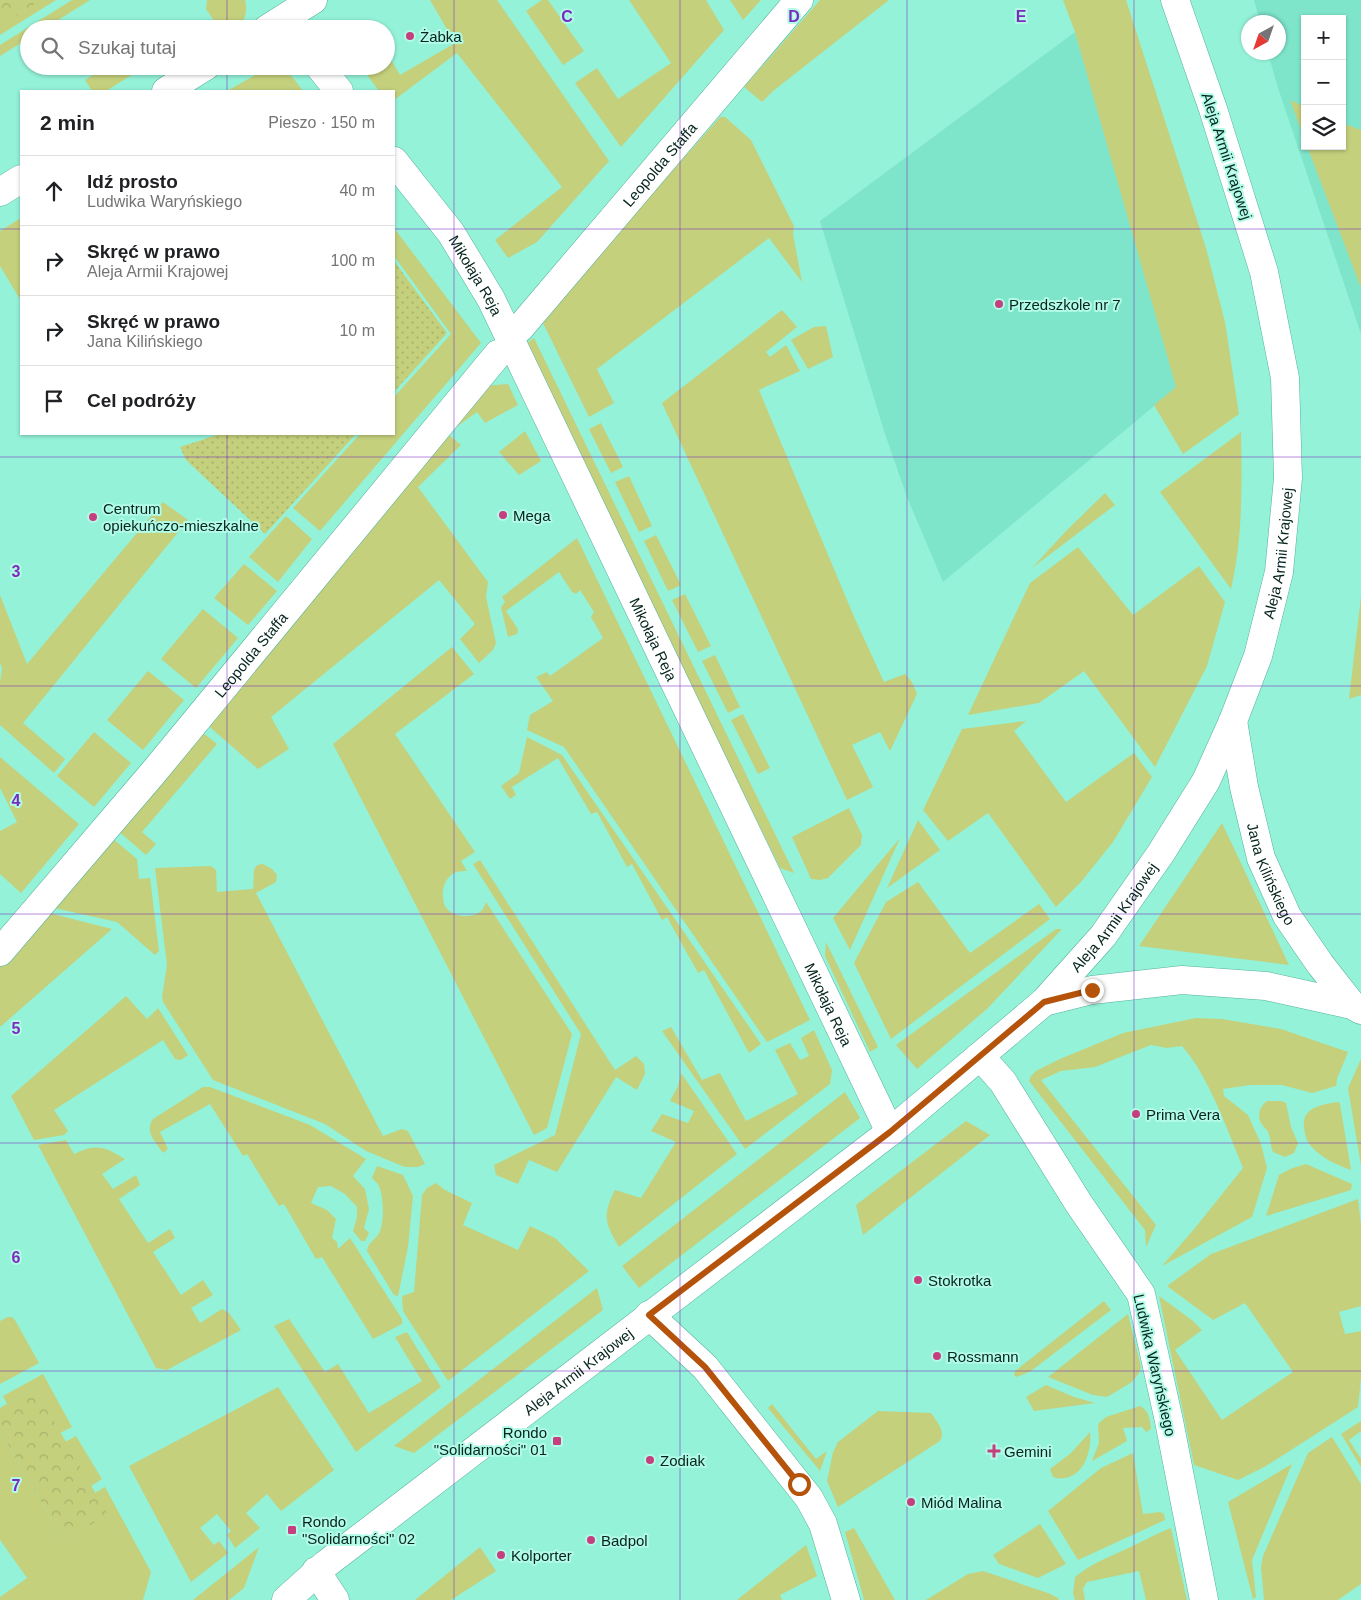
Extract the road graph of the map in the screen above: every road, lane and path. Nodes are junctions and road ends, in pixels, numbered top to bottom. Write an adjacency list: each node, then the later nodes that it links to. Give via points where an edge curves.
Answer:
1 (312, 0): 4 (street)
2 (799, 0): 12 (street, Leopolda Staffa)
3 (1176, 0): 14 (street, Aleja Armii Krajowej, via 1264,272 1285,378 1288,478 1279,572 1258,656)
4 (278, 19)
5 (192, 75): 7 (street)
6 (326, 75): 8 (street)
7 (168, 90)
8 (338, 90)
9 (395, 162): 19 (street, Mikołaja Reja, via 451,233 491,299)
10 (20, 180): 11 (street)
11 (0, 192)
12 (520, 328)
13 (498, 354): 15 (street, Leopolda Staffa, via 153,773)
14 (1233, 721): 16 (street, Aleja Armii Krajowej, via 1206,780 1161,853 1103,936); 17 (street, Jana Kilińskiego, via 1261,858 1287,916)
15 (0, 952)
16 (1044, 1002): 17 (street, Jana Kilińskiego, via 1092,990 1182,980 1266,986); 18 (street, Aleja Armii Krajowej)
17 (1356, 1008)
18 (980, 1056): 19 (street, Aleja Armii Krajowej); 26 (street, Ludwika Waryńskiego, via 1003,1082 1075,1197 1142,1294)
19 (890, 1132): 20 (street, Aleja Armii Krajowej)
20 (649, 1315): 21 (street, Aleja Armii Krajowej); 25 (street, via 705,1367 799,1484 820,1516)
21 (316, 1571): 22 (street, Aleja Armii Krajowej); 23 (street, Aleja Armii Krajowej); 24 (street)
22 (268, 1600)
23 (286, 1600)
24 (335, 1600)
25 (846, 1600)
26 (1204, 1600)

